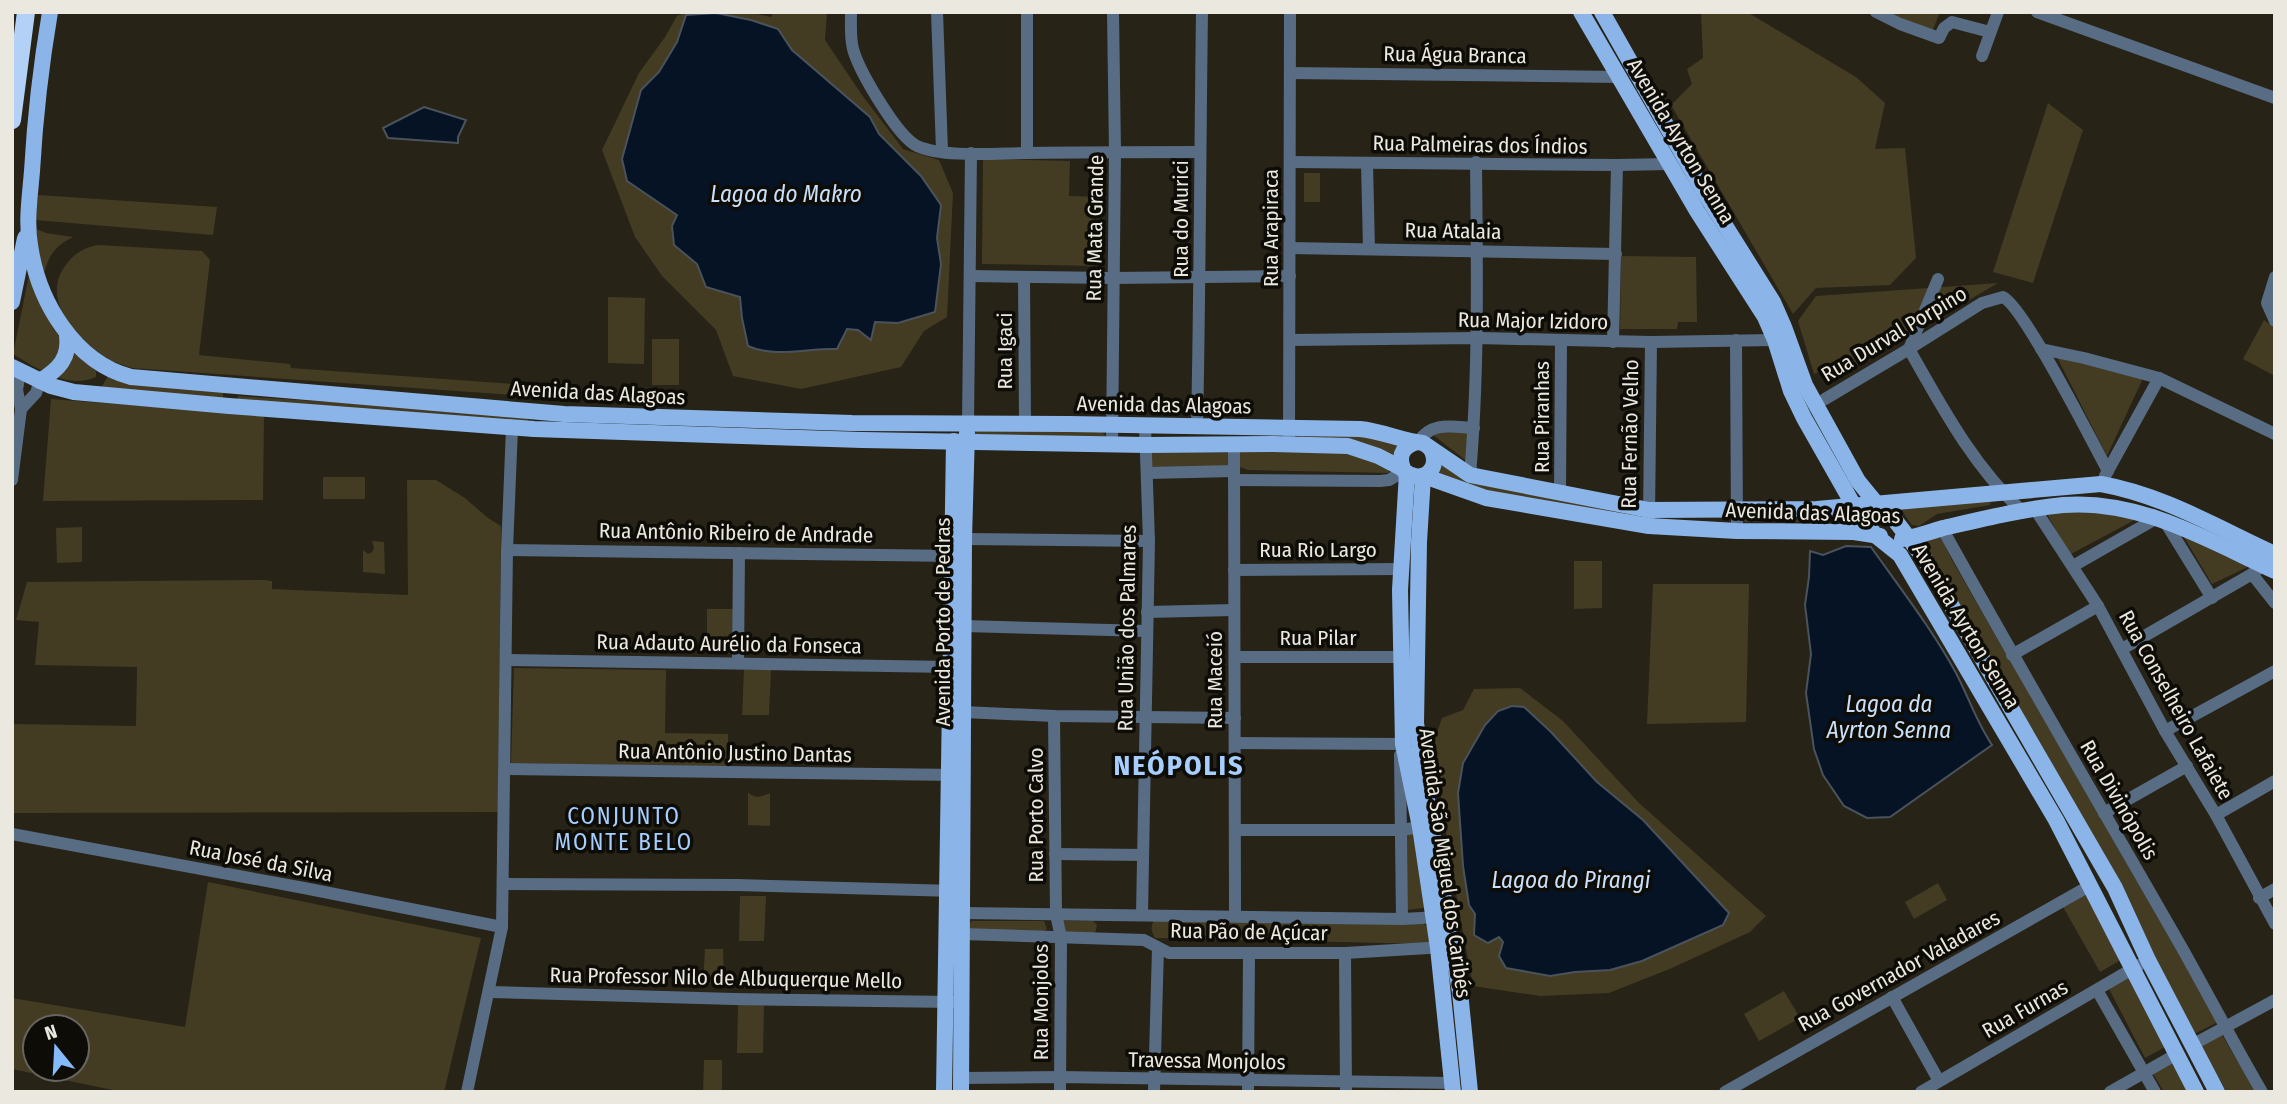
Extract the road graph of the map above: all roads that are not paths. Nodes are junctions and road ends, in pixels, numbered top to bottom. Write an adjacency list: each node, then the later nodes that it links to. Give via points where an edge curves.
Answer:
1 (26, 12): 19 (highway)
2 (50, 12): 32 (main road, Avenida das Alagoas)
3 (851, 12): 20 (street, via 856,57 898,130 918,146)
4 (937, 12): 20 (street)
5 (1027, 12): 24 (street)
6 (1114, 12): 21 (street, Rua Mata Grande)
7 (1202, 12): 22 (street, Rua do Murici)
8 (1290, 12): 16 (street, Rua Arapiraca)
9 (1581, 12): 17 (main road, Avenida Ayrton Senna)
10 (1602, 12): 31 (main road, Avenida Ayrton Senna)
11 (1876, 12): 14 (street, via 1939,38 1952,22)
12 (1998, 12): 14 (street)
13 (2037, 12): 18 (street)
14 (1990, 32): 15 (street)
15 (1982, 56)
16 (1290, 73): 17 (street, Rua Água Branca); 25 (street, Rua Arapiraca)
17 (1619, 76): 28 (main road, Avenida Ayrton Senna)
18 (2275, 98)
19 (12, 120)
20 (942, 151): 23 (street)
21 (1115, 152): 22 (street); 24 (street); 42 (street, Rua Mata Grande)
22 (1200, 152): 38 (street, Rua do Murici)
23 (971, 153): 24 (street); 37 (street, Avenida Porto de Pedras)
24 (1027, 153)
25 (1290, 162): 27 (street, Rua Palmeiras dos Índios); 33 (street, Rua Arapiraca)
26 (1476, 162): 27 (street, Rua Palmeiras dos Índios); 29 (street, Rua Palmeiras dos Índios); 35 (street)
27 (1367, 163): 34 (street)
28 (1670, 163): 29 (street, Rua Palmeiras dos Índios); 30 (main road, Avenida Ayrton Senna)
29 (1617, 165): 36 (street)
30 (1679, 179): 31 (main road, via 1689,176); 51 (main road, Avenida Ayrton Senna)
31 (1704, 192): 93 (main road, Avenida Ayrton Senna, via 1773,302 1814,403 1858,481)
32 (27, 225): 45 (main road); 47 (main road, Avenida das Alagoas, via 39,281)
33 (1290, 248): 34 (street, Rua Atalaia); 39 (street, Rua Arapiraca)
34 (1369, 249): 35 (street, Rua Atalaia)
35 (1477, 250): 36 (street, Rua Atalaia); 48 (street)
36 (1616, 254): 53 (street)
37 (971, 276): 40 (street); 69 (street, Avenida Porto de Pedras)
38 (1201, 276): 39 (street); 42 (street); 73 (street, Rua do Murici)
39 (1290, 276): 49 (street, Rua Arapiraca)
40 (1024, 277): 42 (street); 70 (street, Rua Igaci)
41 (2275, 277): 44 (street)
42 (1114, 278): 71 (street, Rua Mata Grande)
43 (1938, 279): 55 (street)
44 (2272, 295): 46 (street, via 2268,308)
45 (12, 302)
46 (2275, 321)
47 (67, 335): 57 (main road, Avenida das Alagoas); 60 (main road, via 69,349 62,362)
48 (1477, 338): 49 (street, Rua Major Izidoro); 52 (street, Rua Major Izidoro); 75 (street)
49 (1290, 340): 77 (street, Rua Arapiraca)
50 (1736, 340): 51 (street, Rua Major Izidoro); 54 (street, Rua Major Izidoro); 96 (street)
51 (1775, 340): 94 (main road, Avenida Ayrton Senna, via 1791,391)
52 (1561, 341): 53 (street, Rua Major Izidoro); 91 (street, Rua Piranhas)
53 (1613, 342): 54 (street, Rua Major Izidoro)
54 (1651, 342): 95 (street, Rua Fernão Velho)
55 (1909, 349): 56 (street, Rua Durval Porpino, via 1998,297 2008,300); 63 (street, Rua Durval Porpino); 92 (street, Rua Conselheiro Lafaiete, via 1965,445)
56 (2041, 349): 59 (street); 89 (street)
57 (98, 364): 61 (main road, Avenida das Alagoas, via 146,380); 62 (main road, via 101,377 97,385)
58 (16, 369): 60 (main road, Avenida das Alagoas); 65 (street)
59 (2159, 378): 76 (street); 89 (street)
60 (40, 381): 62 (main road, Avenida das Alagoas); 65 (street)
61 (279, 390): 64 (main road, via 240,393 230,399); 66 (main road, Avenida das Alagoas)
62 (74, 392): 64 (main road, Avenida das Alagoas)
63 (1825, 399)
64 (229, 406): 74 (main road, Avenida das Alagoas)
65 (21, 409): 90 (street)
66 (534, 420): 67 (main road, Avenida das Alagoas); 74 (main road, Avenida das Alagoas); 78 (main road, Avenida das Alagoas)
67 (852, 423): 68 (main road, Avenida das Alagoas); 78 (main road, via 846,434 806,433)
68 (898, 424): 69 (main road, Avenida das Alagoas); 79 (main road, via 890,429 868,429)
69 (968, 424): 70 (main road, Avenida das Alagoas); 80 (main road, Avenida Porto de Pedras)
70 (1025, 424): 71 (main road, Avenida das Alagoas)
71 (1112, 425): 72 (main road, Avenida das Alagoas); 81 (street, Rua Mata Grande)
72 (1145, 426): 73 (main road, Avenida das Alagoas); 84 (street, Rua União dos Palmares)
73 (1197, 426): 77 (main road, Avenida das Alagoas)
74 (512, 428): 107 (street)
75 (1474, 428): 83 (street, via 1430,429); 88 (street)
76 (2275, 434)
77 (1289, 436): 82 (main road, Avenida das Alagoas); 83 (main road, Avenida das Alagoas, via 1377,431); 86 (main road, Avenida das Alagoas, via 1348,446)
78 (794, 438): 79 (main road, Avenida das Alagoas)
79 (862, 440): 80 (main road, Avenida das Alagoas)
80 (961, 441): 81 (main road, Avenida das Alagoas); 105 (main road, Avenida Porto de Pedras); 109 (main road, Avenida Porto de Pedras)
81 (1112, 444): 84 (main road, Avenida das Alagoas)
82 (1234, 444): 84 (main road, Avenida das Alagoas); 87 (street, Rua Maceió)
83 (1421, 444): 86 (main road, via 1402,453 1401,464); 86 (main road, via 1435,461 1433,467); 88 (main road, Avenida das Alagoas)
84 (1146, 445): 85 (street, Rua União dos Palmares)
85 (1148, 472): 87 (street); 106 (street, Rua União dos Palmares)
86 (1412, 473): 87 (street, via 1380,481); 100 (main road, Avenida das Alagoas, via 1486,498); 113 (main road, Avenida São Miguel dos Caribés); 119 (main road, Avenida São Miguel dos Caribés)
87 (1234, 475): 112 (street, Rua Maceió)
88 (1470, 475): 91 (main road, Avenida das Alagoas)
89 (2104, 478): 92 (main road, Avenida das Alagoas); 111 (main road, Avenida das Alagoas, via 2170,504)
90 (12, 480)
91 (1560, 492): 95 (main road, Avenida das Alagoas)
92 (2003, 494): 93 (main road, Avenida das Alagoas); 97 (street, Rua Conselheiro Lafaiete); 98 (street)
93 (1876, 503): 94 (main road, Avenida das Alagoas); 104 (main road, Avenida Ayrton Senna)
94 (1854, 506): 96 (main road, Avenida das Alagoas); 103 (main road, Avenida Ayrton Senna)
95 (1648, 510): 96 (main road, Avenida das Alagoas); 100 (street, Rua Fernão Velho)
96 (1736, 510): 102 (street)
97 (2029, 510): 98 (main road, Avenida das Alagoas); 99 (main road, Avenida das Alagoas, via 2083,505); 110 (street, Rua Conselheiro Lafaiete)
98 (2005, 515): 101 (main road, Avenida das Alagoas)
99 (2160, 519): 110 (street); 111 (main road, Avenida das Alagoas); 114 (street)
100 (1648, 526): 102 (main road, Avenida das Alagoas)
101 (1942, 528): 104 (main road, Avenida das Alagoas); 123 (street, Rua Divinópolis)
102 (1737, 531): 103 (main road, Avenida das Alagoas)
103 (1875, 535): 104 (main road, Avenida das Alagoas); 150 (main road, Avenida Ayrton Senna, via 1895,549 1909,569)
104 (1910, 538): 170 (main road, Avenida Ayrton Senna, via 2115,888)
105 (964, 539): 106 (street); 109 (main road, Avenida Porto de Pedras)
106 (1149, 541): 118 (street, Rua União dos Palmares)
107 (508, 550): 108 (street, Rua Antônio Ribeiro de Andrade); 126 (street)
108 (739, 553): 109 (street, Rua Antônio Ribeiro de Andrade); 127 (street)
109 (958, 556): 120 (main road, Avenida Porto de Pedras); 128 (main road, Avenida Porto de Pedras)
110 (2073, 566): 116 (street, Rua Conselheiro Lafaiete)
111 (2266, 566): 114 (street); 115 (street)
112 (1234, 569): 113 (street, Rua Rio Largo); 117 (street, Rua Maceió)
113 (1402, 569): 119 (main road, Avenida São Miguel dos Caribés)
114 (2212, 598): 122 (street)
115 (2275, 603)
116 (2098, 606): 122 (street, Rua Conselheiro Lafaiete); 123 (street)
117 (1234, 610): 118 (street); 124 (street, Rua Maceió)
118 (1147, 612): 121 (street, Rua União dos Palmares)
119 (1409, 613): 125 (main road, Avenida São Miguel dos Caribés); 159 (main road, Avenida São Miguel dos Caribés, via 1416,732)
120 (964, 626): 121 (street); 130 (main road, Avenida Porto de Pedras)
121 (1147, 631): 132 (street, Rua União dos Palmares)
122 (2122, 649): 134 (street, Rua Conselheiro Lafaiete)
123 (2012, 655): 141 (street, Rua Divinópolis)
124 (1235, 657): 125 (street, Rua Pilar); 133 (street, Rua Maceió)
125 (1402, 657): 136 (main road, Avenida São Miguel dos Caribés)
126 (506, 660): 127 (street, Rua Adauto Aurélio da Fonseca); 138 (street)
127 (738, 663): 128 (street, Rua Adauto Aurélio da Fonseca)
128 (950, 667): 139 (main road, Avenida Porto de Pedras)
129 (2275, 671): 134 (street)
130 (963, 712): 131 (street); 139 (main road, Avenida Porto de Pedras)
131 (1054, 716): 132 (street); 147 (street, Rua Porto Calvo)
132 (1144, 718): 133 (street); 148 (street, Rua União dos Palmares)
133 (1234, 718): 135 (street, Rua Maceió)
134 (2165, 731): 137 (street, Rua Conselheiro Lafaiete)
135 (1235, 743): 136 (street); 144 (street, Rua Maceió)
136 (1402, 744): 143 (main road, Avenida São Miguel dos Caribés); 145 (street, Avenida São Miguel dos Caribés)
137 (2187, 766): 141 (street); 142 (street, Rua Conselheiro Lafaiete)
138 (506, 769): 139 (street, Rua Antônio Justino Dantas); 149 (street)
139 (956, 775): 152 (main road, Avenida Porto de Pedras)
140 (2275, 781): 142 (street)
141 (2104, 813): 178 (street, Rua Divinópolis)
142 (2216, 815): 153 (street, Rua Conselheiro Lafaiete)
143 (1420, 827): 145 (street); 159 (main road, Avenida São Miguel dos Caribés)
144 (1235, 830): 145 (street); 158 (street, Rua Maceió)
145 (1401, 830): 160 (street, Avenida São Miguel dos Caribés)
146 (12, 834): 162 (street, Rua José da Silva)
147 (1055, 854): 148 (street); 155 (street, Rua Porto Calvo)
148 (1143, 855): 157 (street, Rua União dos Palmares)
149 (503, 884): 152 (street); 162 (street)
150 (2091, 885): 171 (main road, Avenida Ayrton Senna); 174 (street, Rua Governador Valadares)
151 (2275, 890): 153 (street)
152 (955, 891): 154 (main road, Avenida Porto de Pedras); 176 (main road, Avenida Porto de Pedras)
153 (2259, 898): 161 (street, Rua Conselheiro Lafaiete)
154 (962, 913): 155 (street, Rua Pão de Açúcar); 163 (main road, Avenida Porto de Pedras)
155 (1056, 914): 156 (street, Rua Pão de Açúcar); 164 (street, Rua Monjolos)
156 (1108, 914): 157 (street, Rua Pão de Açúcar); 165 (street)
157 (1142, 914): 158 (street, Rua Pão de Açúcar)
158 (1235, 915): 160 (street, Rua Pão de Açúcar)
159 (1441, 917): 160 (street, Rua Pão de Açúcar); 166 (main road, Avenida São Miguel dos Caribés)
160 (1402, 919)
161 (2275, 924)
162 (502, 928): 173 (street)
163 (963, 934): 164 (street, Rua Pão de Açúcar); 177 (main road, Avenida Porto de Pedras)
164 (1061, 938): 165 (street, Rua Pão de Açúcar); 182 (street, Rua Monjolos)
165 (1107, 939): 167 (street, Rua Pão de Açúcar, via 1144,940)
166 (1446, 947): 169 (street, Rua Pão de Açúcar); 188 (main road, Avenida São Miguel dos Caribés); 192 (main road, Avenida São Miguel dos Caribés, via 1460,992)
167 (1158, 948): 168 (street, Rua Pão de Açúcar, via 1169,953); 185 (street)
168 (1250, 953): 169 (street, Rua Pão de Açúcar); 186 (street)
169 (1345, 953): 187 (street)
170 (2148, 960): 171 (street, Rua Furnas); 179 (main road, Avenida Ayrton Senna)
171 (2133, 968): 172 (street, Rua Furnas); 180 (main road, Avenida Ayrton Senna)
172 (2098, 990): 181 (street); 183 (street, Rua Furnas)
173 (489, 992): 176 (street, Rua Professor Nilo de Albuquerque Mello); 189 (street)
174 (1892, 997): 183 (street); 193 (street, Rua Governador Valadares)
175 (2275, 999): 178 (street)
176 (945, 1002): 177 (street, Rua Professor Nilo de Albuquerque Mello); 190 (main road, Avenida Porto de Pedras)
177 (962, 1003): 184 (main road, Avenida Porto de Pedras)
178 (2225, 1028): 179 (street); 199 (street, Rua Divinópolis)
179 (2192, 1045): 198 (main road, Avenida Ayrton Senna)
180 (2177, 1054): 181 (street); 197 (main road, Avenida Ayrton Senna)
181 (2144, 1072): 195 (street); 196 (street)
182 (1060, 1077): 184 (street, Travessa Monjolos); 185 (street, Travessa Monjolos); 191 (street, Rua Monjolos)
183 (1940, 1081): 194 (street, Rua Furnas)
184 (961, 1085)
185 (1154, 1085): 186 (street, Travessa Monjolos)
186 (1248, 1086): 187 (street, Travessa Monjolos)
187 (1346, 1087): 188 (street, Travessa Monjolos)
188 (1452, 1088)
189 (467, 1092)
190 (944, 1092)
191 (1060, 1092)
192 (1469, 1092)
193 (1725, 1092)
194 (1921, 1092)
195 (2110, 1092)
196 (2155, 1092)
197 (2196, 1092)
198 (2217, 1092)
199 (2262, 1092)

